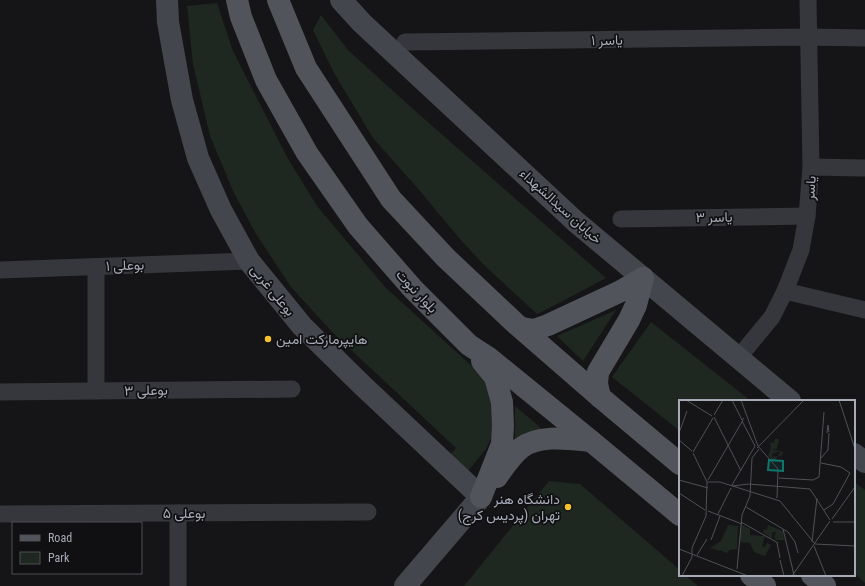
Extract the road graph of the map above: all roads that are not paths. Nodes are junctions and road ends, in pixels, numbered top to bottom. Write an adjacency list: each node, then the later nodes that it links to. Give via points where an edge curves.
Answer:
1 (167, 0): 13 (street, بوعلی غربی, via 168,22 182,100 198,158 221,210)
2 (237, 0): 20 (main road, بلوار نبوت, via 241,17 266,80 307,153 358,226 413,289)
3 (278, 0): 19 (main road, via 306,68 391,198 446,258)
4 (341, 0): 16 (street, خیابان سیدالشهداء, via 362,23 576,222)
5 (808, 0): 6 (street, یاسر)
6 (808, 37): 7 (street, یاسر ۱); 8 (street, یاسر ۱); 9 (street, یاسر)
7 (865, 38)
8 (405, 42)
9 (811, 167): 10 (street); 11 (street, یاسر)
10 (865, 168)
11 (808, 216): 12 (street, یاسر ۳); 17 (street, یاسر, via 801,250)
12 (620, 218)
13 (249, 261): 14 (street, بوعلی ۱); 29 (street, بوعلی غربی, via 302,326)
14 (96, 266): 15 (street, بوعلی ۱); 23 (street)
15 (0, 270)
16 (643, 278): 19 (main road, via 622,291 548,325 534,330); 21 (street, خیابان سیدالشهداء); 25 (main road, via 629,320 598,372)
17 (785, 291): 18 (street); 21 (street, یاسر, via 772,317)
18 (865, 310)
19 (522, 328): 25 (main road)
20 (469, 345): 27 (main road, بلوار نبوت, via 489,358); 29 (main road, via 495,377 502,402 502,444)
21 (739, 357): 26 (street, خیابان سیدالشهداء)
22 (292, 389): 23 (street, بوعلی ۳)
23 (96, 391): 24 (street, بوعلی ۳)
24 (0, 392)
25 (600, 397): 28 (main road)
26 (789, 400)
27 (592, 441): 29 (main road, via 540,440 523,447); 33 (main road, بلوار نبوت)
28 (679, 463)
29 (481, 497): 37 (street)
30 (368, 512): 32 (street, بوعلی ۵)
31 (0, 514): 32 (street, بوعلی ۵)
32 (178, 514): 36 (street)
33 (679, 514)
34 (753, 576): 38 (main road)
35 (813, 576): 39 (main road)
36 (178, 586)
37 (405, 586)
38 (765, 586)
39 (825, 586)

